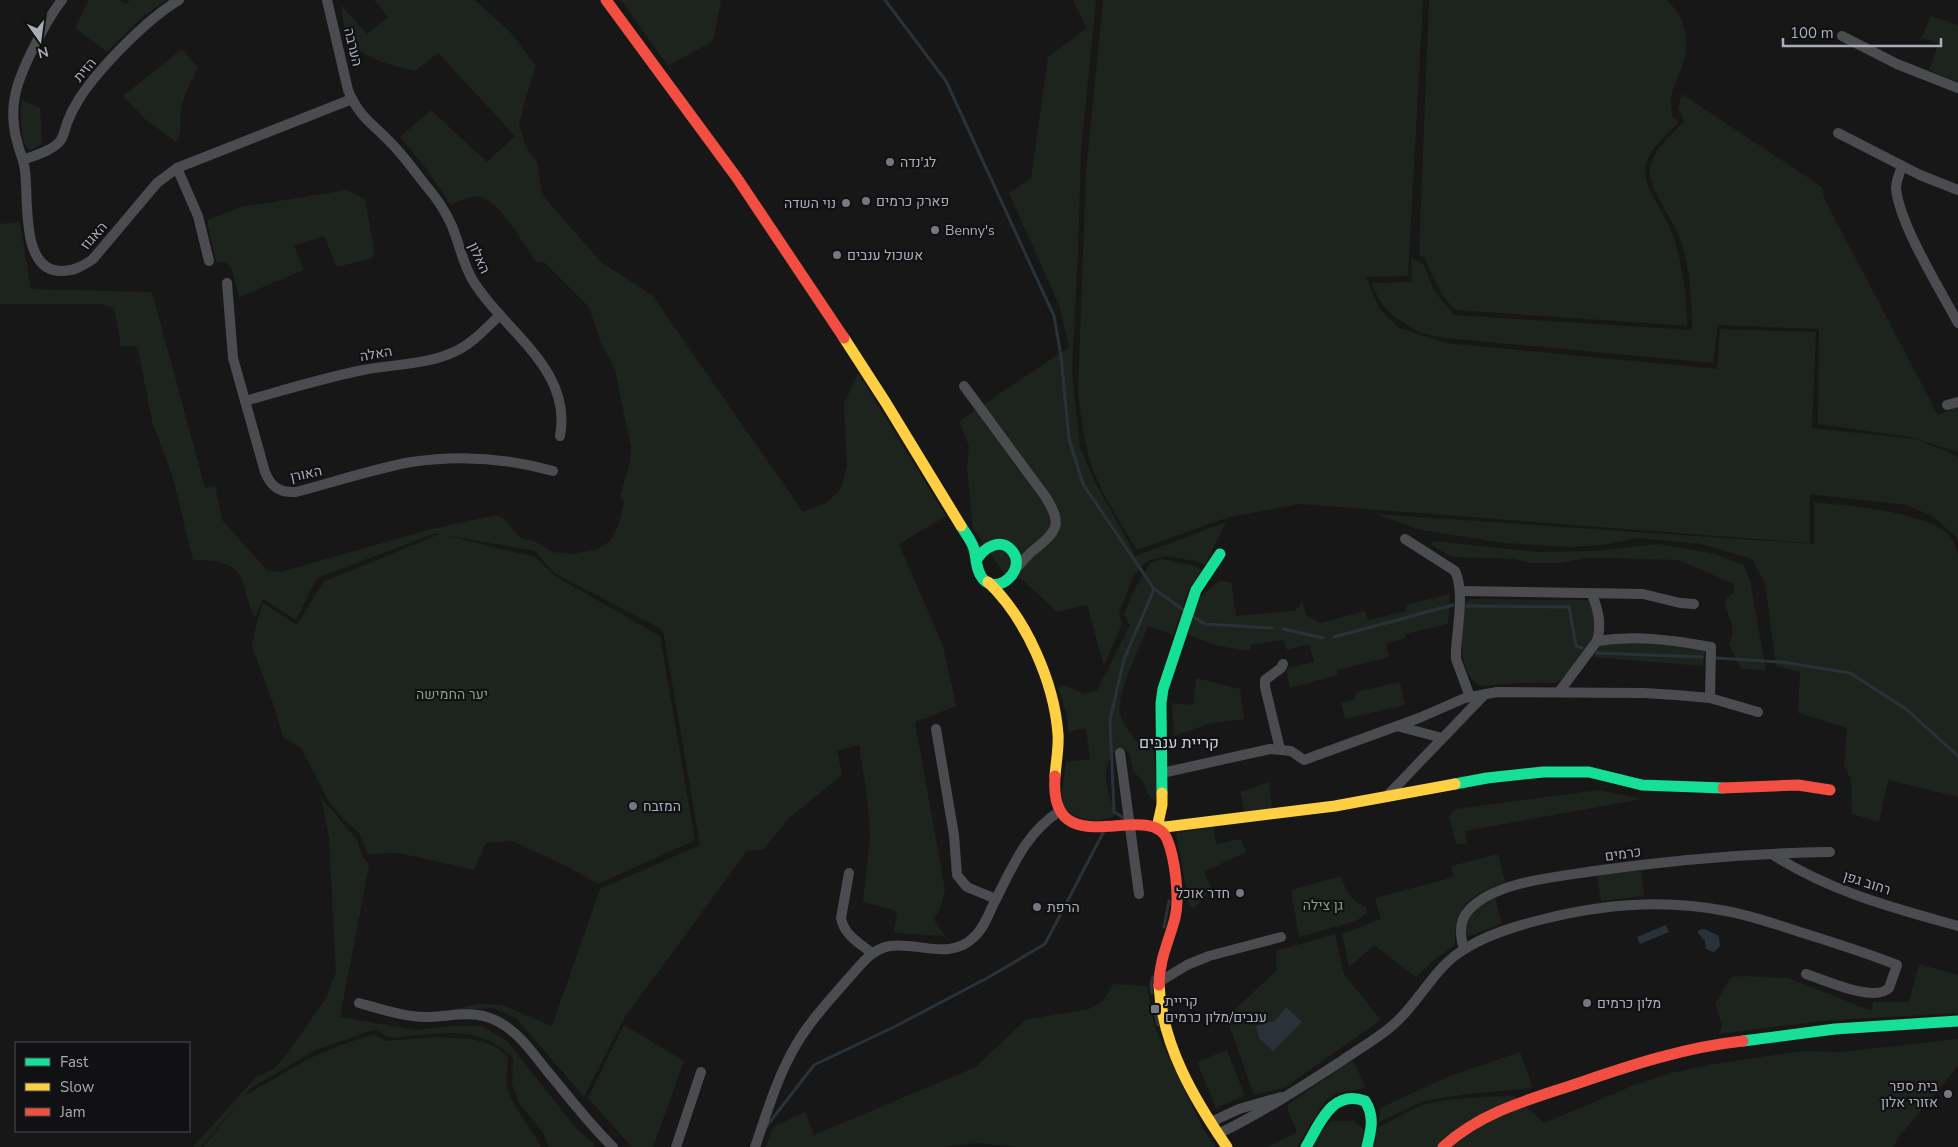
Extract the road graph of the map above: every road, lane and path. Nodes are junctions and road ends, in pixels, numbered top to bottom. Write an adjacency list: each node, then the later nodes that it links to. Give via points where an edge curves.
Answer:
1 (62, 0): 9 (street, האגוז, via 47,22 16,93 16,138)
2 (179, 0): 9 (street, הזית, via 140,32 88,87 73,109 59,142)
3 (328, 0): 7 (street, הערבה)
4 (606, 0): 23 (main road, via 784,246 886,402)
5 (1842, 36): 6 (street, via 1897,64)
6 (1958, 88)
7 (352, 100): 11 (street, האגוז); 15 (street, האלון, via 365,120 429,188 451,225 470,275)
8 (1838, 133): 10 (street)
9 (23, 160): 11 (street, האגוז, via 32,249 42,265 59,271 78,268 93,259 157,183)
10 (1902, 166): 12 (street); 16 (street, via 1896,181 1899,206)
11 (177, 168): 13 (street, via 198,216)
12 (1958, 190)
13 (209, 261)
14 (227, 283): 18 (street, האורן, via 232,349)
15 (500, 315): 18 (street, האלה, via 467,344 449,354 344,374); 21 (street, האלון, via 531,349 551,380 561,408)
16 (1958, 323)
17 (964, 386): 27 (street, via 1051,506 1056,526 1054,533)
18 (245, 401): 22 (street, האורן, via 267,478 273,486 285,492 434,460 499,460)
19 (1958, 402): 20 (street)
20 (1947, 405)
21 (560, 436)
22 (552, 471)
23 (953, 513): 25 (main road); 29 (main road, via 973,546)
24 (1405, 538): 32 (street, via 1455,571)
25 (995, 544): 26 (main road); 29 (main road, via 982,549)
26 (1008, 547): 27 (street); 30 (main road, via 1016,558)
27 (1038, 547): 30 (street)
28 (1220, 554): 48 (main road, via 1196,590 1163,689)
29 (976, 561): 31 (main road, via 979,573)
30 (1013, 574): 31 (main road, via 1001,583); 35 (main road, via 1012,596)
31 (988, 582): 35 (main road)
32 (1460, 592): 33 (street); 40 (street, via 1456,659)
33 (1592, 594): 34 (street, via 1643,594); 36 (street, via 1600,620)
34 (1694, 604)
35 (1016, 614): 51 (main road, via 1039,660 1054,708 1059,753 1055,795)
36 (1597, 641): 38 (street); 41 (street, via 1655,638 1711,646)
37 (1283, 664): 46 (street, via 1265,680)
38 (1559, 692): 39 (street); 41 (street)
39 (1485, 694): 40 (street); 45 (street)
40 (1470, 697): 43 (street)
41 (1710, 698): 42 (street)
42 (1758, 712)
43 (1397, 726): 45 (street); 46 (street, via 1304,760)
44 (936, 729): 58 (street, via 954,835 957,875 967,887)
45 (1442, 738): 50 (street)
46 (1280, 748): 48 (street)
47 (1120, 753): 52 (street)
48 (1162, 773): 53 (main road, via 1162,813)
49 (1830, 790): 50 (main road, via 1798,785 1733,788 1642,785 1589,772 1543,772 1487,778)
50 (1386, 797): 53 (main road)
51 (1060, 811): 52 (main road, via 1082,826); 58 (street, via 1024,846)
52 (1130, 825): 53 (main road); 57 (street)
53 (1157, 828): 64 (main road, via 1169,845 1177,900 1175,918 1161,958)
54 (1830, 852): 55 (street, כרמים)
55 (1772, 854): 59 (street, רחוב גפן, via 1833,887); 61 (street, כרמים, via 1626,867 1561,876 1509,888 1485,898 1467,912 1460,928)
56 (849, 873): 62 (street, via 842,925)
57 (1139, 894)
58 (996, 899): 62 (street, via 978,932 960,946 942,950 895,945)
59 (1958, 926)
60 (1281, 937): 64 (street, via 1209,956)
61 (1464, 950): 63 (street, via 1501,931 1563,914 1614,907 1670,905 1713,909 1754,918 1897,965 1889,988 1879,994 1861,992); 68 (street, via 1437,971 1392,1027)
62 (872, 953): 73 (street, via 816,1016 796,1044)
63 (1806, 974)
64 (1159, 982): 69 (main road, via 1169,1038 1191,1088)
65 (359, 1003): 71 (street, via 412,1016 471,1015 500,1022 520,1039)
66 (1958, 1021): 77 (main road, via 1805,1032 1707,1046 1643,1062 1510,1105 1479,1118 1455,1134)
67 (700, 1072): 72 (street)
68 (1286, 1096): 69 (street, via 1246,1106); 70 (street)
69 (1211, 1122): 70 (main road)
70 (1218, 1134): 74 (main road)
71 (613, 1147)
72 (676, 1147)
73 (755, 1147)
74 (1227, 1147)
75 (1306, 1147): 76 (main road, via 1330,1108 1353,1097 1365,1101 1372,1113)
76 (1367, 1147)
77 (1443, 1147)

